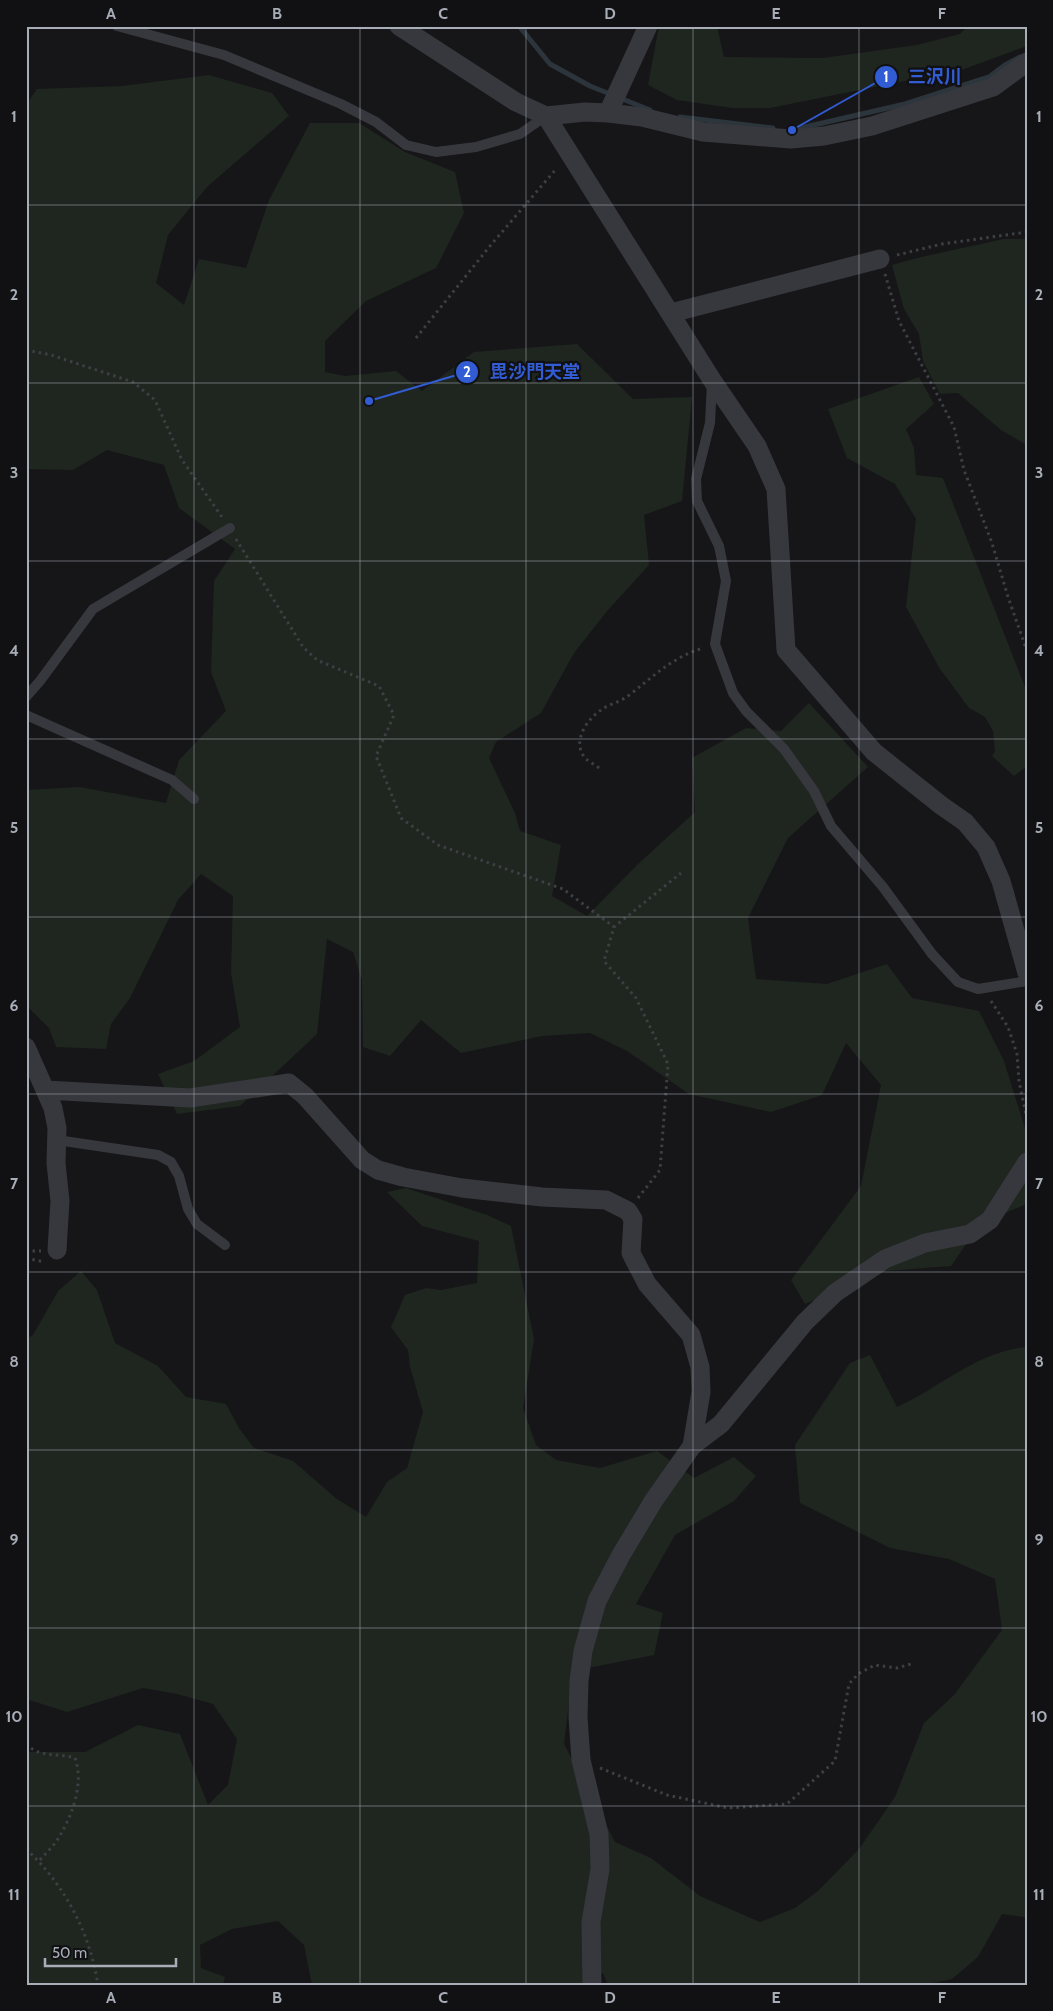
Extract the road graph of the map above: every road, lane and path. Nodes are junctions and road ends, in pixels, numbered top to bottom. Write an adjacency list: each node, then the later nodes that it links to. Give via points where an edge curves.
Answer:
1 (117, 26): 6 (lane, via 224,55 341,104 376,122 406,145 436,152 476,147 520,134)
2 (399, 26): 6 (street, via 516,102)
3 (648, 26): 5 (street)
4 (1027, 62): 5 (street, via 993,87 872,126 824,136 791,139 703,132 642,116)
5 (608, 113): 6 (street)
6 (546, 116): 7 (street)
7 (569, 154): 10 (street); 11 (path)
8 (1027, 232): 9 (path, via 942,244)
9 (880, 259): 10 (street); 16 (path, via 899,322 954,427 964,470)
10 (671, 313): 13 (street)
11 (416, 338)
12 (26, 350): 14 (path, via 133,382 155,400 182,460)
13 (712, 380): 15 (lane, via 710,423 696,479 697,501 719,546 726,581); 23 (street, via 757,446 776,489 786,650 874,752 965,822 986,847 1000,881)
14 (230, 528): 17 (lane, via 93,609); 22 (path, via 303,647 317,660 379,686 394,715 376,756 401,818 438,845 563,888)
15 (715, 644): 19 (path, via 673,660 625,699 601,710 588,722 580,736 580,747 585,758); 25 (lane, via 733,692 746,711 784,749 814,791 831,826 883,887 932,954 958,982)
16 (1027, 651)
17 (26, 697)
18 (26, 715): 20 (lane, via 172,780)
19 (598, 768)
20 (194, 799)
21 (681, 873): 22 (path)
22 (614, 927): 31 (path, via 604,961 636,998 668,1064 660,1170)
23 (1027, 973)
24 (1027, 981): 25 (lane)
25 (978, 989): 28 (path, via 994,1004 1008,1027 1017,1054)
26 (26, 1047): 27 (street)
27 (46, 1090): 29 (street, via 53,1108); 31 (street, via 190,1098 289,1083 305,1096 362,1160 378,1170 462,1188 606,1200)
28 (1027, 1120)
29 (57, 1140): 32 (lane, via 158,1155 171,1162 179,1176 188,1210 197,1224); 33 (street, via 60,1201)
30 (1027, 1162): 34 (street, via 990,1220 970,1234 925,1243 885,1259 835,1293 805,1322 721,1424)
31 (628, 1211): 34 (street, via 633,1219 631,1253 647,1284 691,1336 700,1367 701,1392)
32 (225, 1245)
33 (57, 1250)
34 (692, 1446): 37 (street, via 649,1508 597,1601 579,1681)
35 (911, 1664): 37 (path, via 897,1668 875,1665 858,1674 849,1684 835,1761 787,1804 728,1808 666,1795)
36 (26, 1744): 39 (path, via 34,1751 48,1755 63,1754 75,1758 78,1767 78,1788 70,1814 59,1838)
37 (581, 1760): 41 (street, via 599,1834 600,1869 592,1922)
38 (26, 1849): 39 (path)
39 (39, 1861): 40 (path, via 64,1894 86,1933)
40 (98, 1985)
41 (592, 1985)

